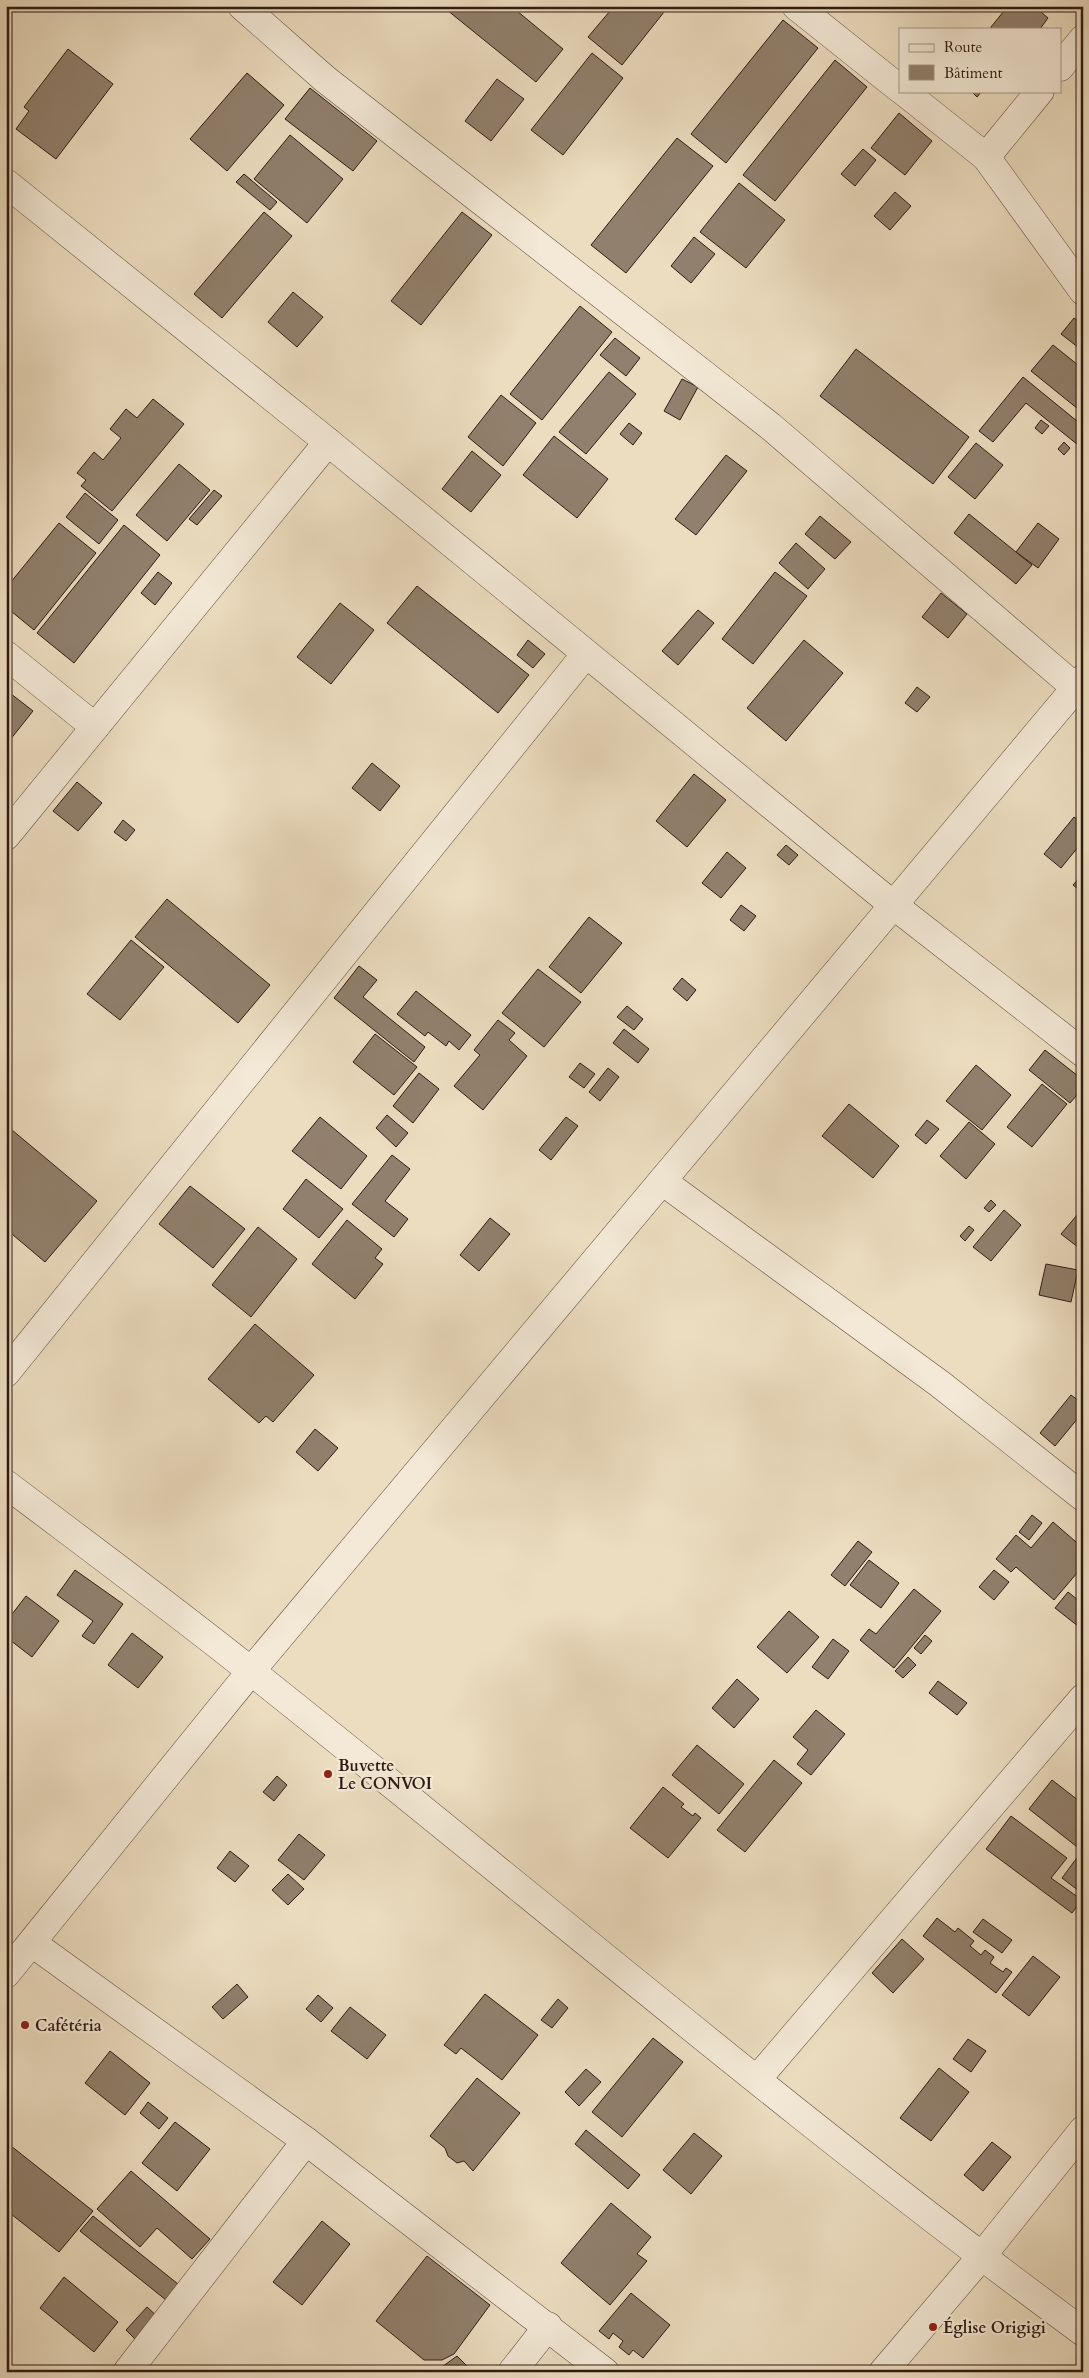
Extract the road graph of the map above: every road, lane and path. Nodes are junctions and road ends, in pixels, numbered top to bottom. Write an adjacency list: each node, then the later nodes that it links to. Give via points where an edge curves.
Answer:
1 (242, 6): 14 (street, via 325,80 770,426)
2 (796, 6): 5 (street)
3 (1083, 39): 4 (street)
4 (1062, 64)
5 (899, 88)
6 (904, 92): 8 (street)
7 (1039, 92): 8 (street)
8 (986, 157): 10 (street)
9 (6, 183): 11 (street)
10 (1083, 291)
11 (328, 442): 12 (street); 15 (street)
12 (585, 654): 17 (street); 20 (street)
13 (6, 655): 15 (street)
14 (1079, 684): 17 (street)
15 (95, 727): 16 (street)
16 (6, 836)
17 (892, 904): 18 (street); 19 (street)
18 (1083, 1053)
19 (662, 1181): 22 (street, via 940,1384); 23 (street)
20 (6, 1372)
21 (6, 1484): 23 (street)
22 (1083, 1497)
23 (251, 1671): 25 (street); 27 (street)
24 (1083, 1698): 27 (street)
25 (32, 1943): 26 (street); 29 (street)
26 (6, 1974)
27 (758, 2078): 30 (street)
28 (1083, 2130): 30 (street)
29 (306, 2141): 31 (street); 33 (street)
30 (981, 2257): 32 (street); 36 (street)
31 (548, 2326): 34 (street); 35 (street)
32 (1083, 2332)
33 (127, 2372)
34 (512, 2372)
35 (605, 2372)
36 (883, 2372)

